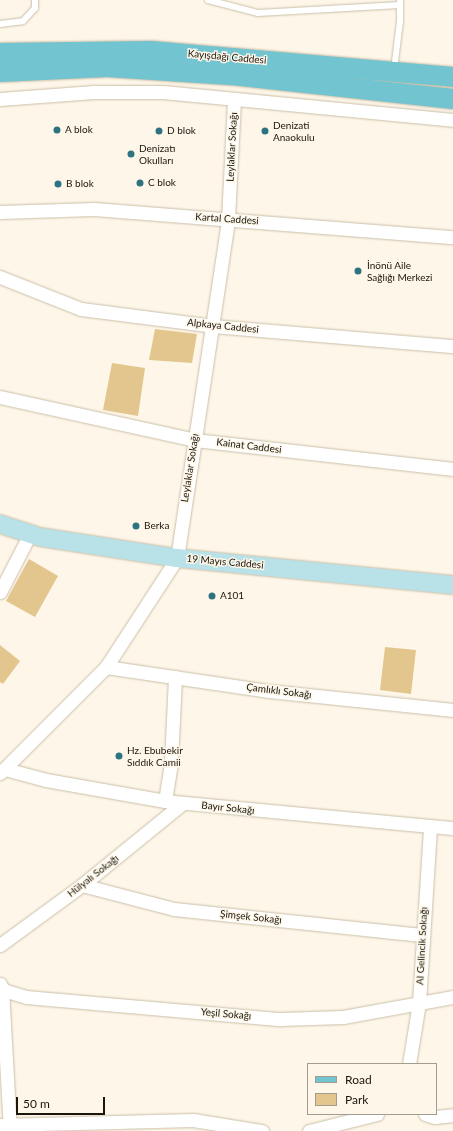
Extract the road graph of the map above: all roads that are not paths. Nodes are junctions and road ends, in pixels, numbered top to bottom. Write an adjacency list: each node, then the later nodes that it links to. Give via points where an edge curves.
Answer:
1 (35, 0): 4 (lane, via 35,8 23,21)
2 (208, 0): 3 (lane, via 258,13)
3 (400, 3): 6 (lane)
4 (0, 24)
5 (0, 53): 6 (main road, Kayışdağı Caddesi, via 151,51)
6 (394, 71): 8 (main road, Kayışdağı Caddesi); 9 (main road)
7 (0, 72): 9 (main road, Kayışdağı Caddesi, via 106,67 241,76)
8 (453, 77)
9 (391, 94): 11 (main road, Kayışdağı Caddesi); 13 (street)
10 (0, 99): 12 (street, via 94,92 140,92)
11 (453, 99)
12 (234, 100): 13 (street); 16 (street, Leylaklar Sokağı)
13 (387, 115): 14 (street)
14 (453, 120)
15 (0, 212): 16 (street, Kartal Caddesi, via 94,209)
16 (228, 219): 17 (street, Kartal Caddesi); 19 (street, Leylaklar Sokağı)
17 (453, 237)
18 (0, 277): 19 (street, Alpkaya Caddesi, via 81,309)
19 (213, 326): 20 (street, Alpkaya Caddesi); 22 (street, Leylaklar Sokağı)
20 (453, 346)
21 (0, 397): 22 (street, Kainat Caddesi)
22 (195, 440): 23 (street, Kainat Caddesi); 26 (street, Leylaklar Sokağı)
23 (453, 469)
24 (0, 524): 25 (street, 19 Mayıs Caddesi)
25 (30, 534): 26 (street, 19 Mayıs Caddesi); 28 (street)
26 (177, 558): 27 (street, 19 Mayıs Caddesi); 29 (street, Leylaklar Sokağı)
27 (453, 585)
28 (0, 592)
29 (106, 667): 30 (street, Çamlıklı Sokağı); 32 (street, Leylaklar Sokağı)
30 (175, 677): 31 (street, Çamlıklı Sokağı, via 268,691); 33 (street, via 171,762)
31 (453, 710)
32 (2, 771): 33 (street, Bayır Sokağı)
33 (165, 801): 34 (street, Bayır Sokağı)
34 (183, 803): 35 (street, Bayır Sokağı); 37 (street, Hülyalı Sokağı)
35 (430, 827): 36 (street, Bayır Sokağı); 38 (street, Al Gelincik Sokağı)
36 (453, 828)
37 (82, 885): 38 (street, Şimşek Sokağı, via 174,909); 39 (street, Hülyalı Sokağı)
38 (422, 935): 42 (street, Al Gelincik Sokağı)
39 (0, 945)
40 (1, 987): 42 (street, Yeşil Sokağı, via 26,997 280,1019 344,1017); 47 (street)
41 (453, 997): 42 (street, Yeşil Sokağı)
42 (419, 1003): 43 (street, Al Gelincik Sokağı)
43 (409, 1063)
44 (373, 1115): 49 (street)
45 (428, 1115): 46 (street)
46 (453, 1115)
47 (7, 1127): 48 (street, via 193,1120)
48 (262, 1131)
49 (309, 1131)

